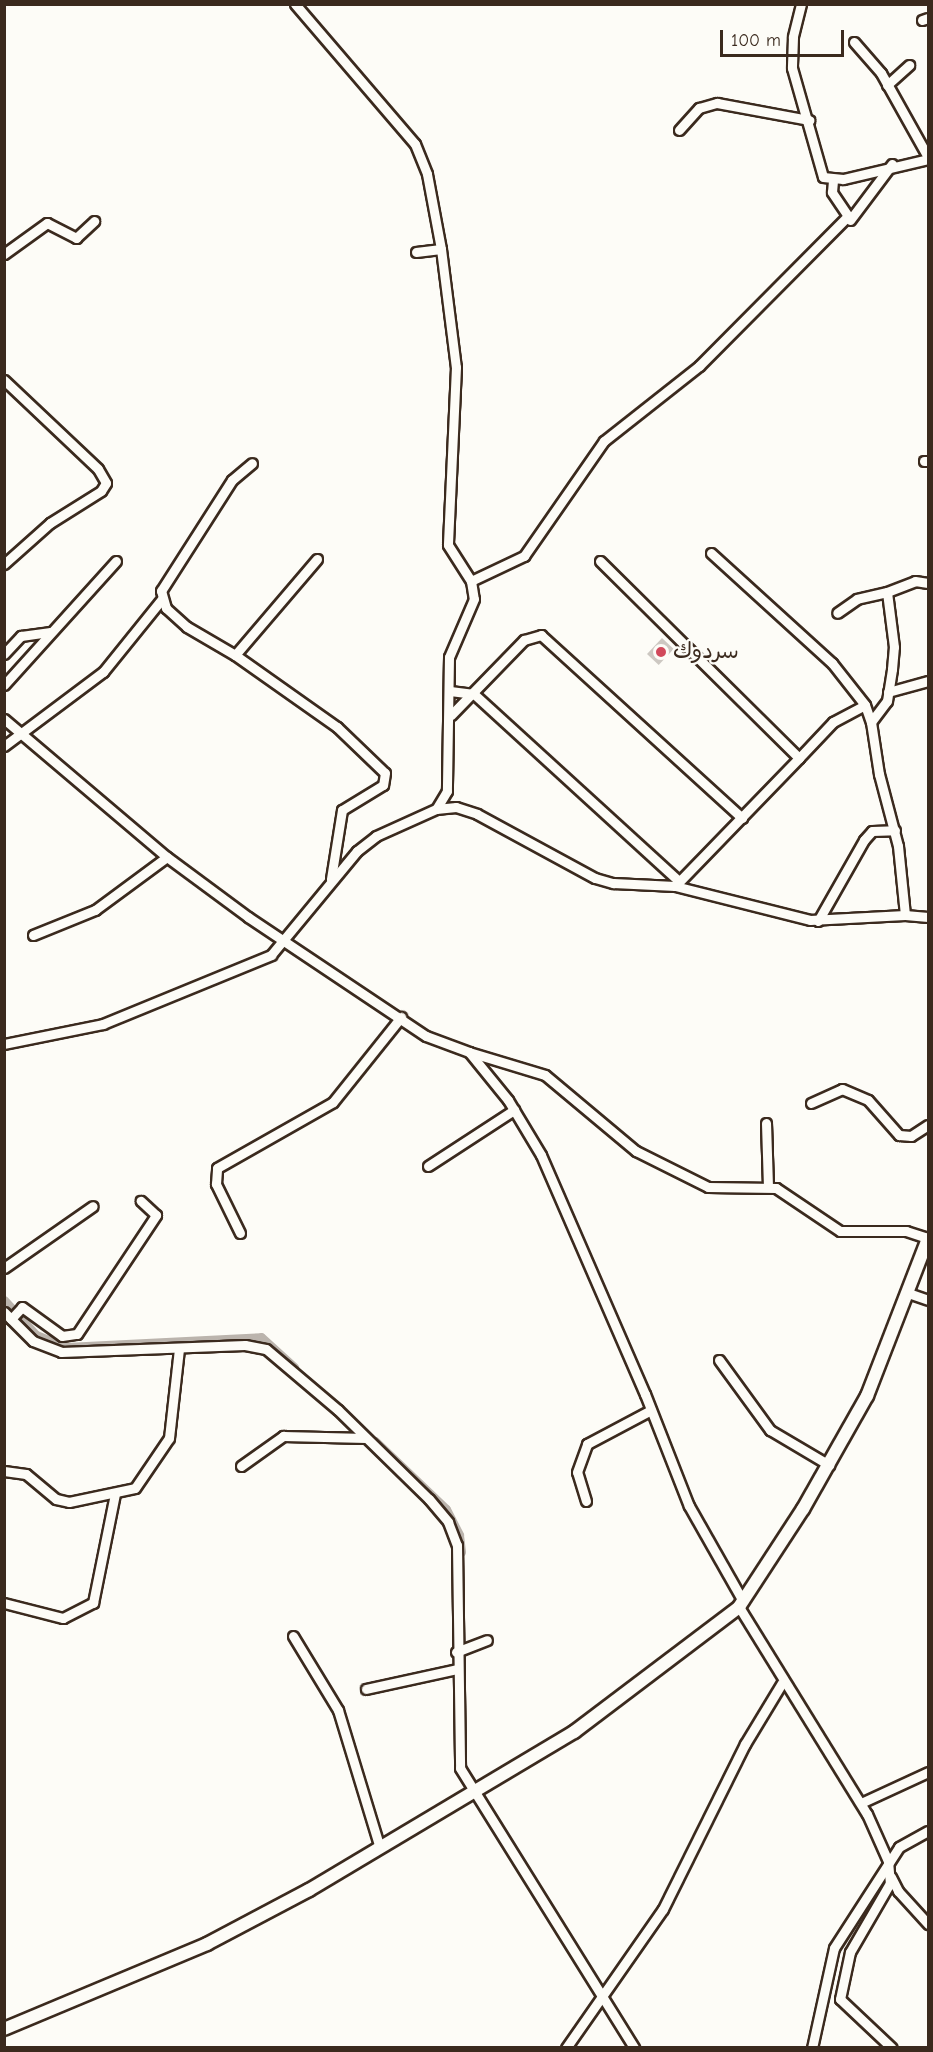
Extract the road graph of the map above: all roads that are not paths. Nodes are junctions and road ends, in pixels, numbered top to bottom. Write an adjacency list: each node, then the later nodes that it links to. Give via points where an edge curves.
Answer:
1 (295, 4): 13 (street, via 415,144 427,174)
2 (801, 4): 6 (street, via 792,60)
3 (854, 42): 5 (street)
4 (909, 65): 5 (street)
5 (888, 85): 8 (street)
6 (808, 120): 7 (street, via 717,103 699,108); 10 (street, via 819,170)
7 (679, 130)
8 (928, 158): 9 (street)
9 (892, 164): 10 (street); 11 (street)
10 (832, 181): 23 (street, via 832,192 848,216 699,366 599,447 574,479 557,514 524,556)
11 (850, 220)
12 (94, 221): 15 (street, via 76,238 46,223)
13 (441, 249): 14 (street); 23 (street, via 456,367 448,545)
14 (416, 252)
15 (4, 254)
16 (4, 380): 22 (street, via 98,469 106,483 101,491 50,523)
17 (252, 463): 26 (street, via 232,480 208,516 166,581)
18 (711, 553): 36 (street, via 832,663)
19 (317, 559): 30 (street)
20 (116, 561): 28 (street)
21 (600, 561): 42 (street)
22 (4, 564)
23 (471, 581): 33 (street, via 474,599 449,657)
24 (928, 583): 25 (street, via 915,581)
25 (887, 592): 27 (street, via 857,599); 34 (street, via 894,646)
26 (162, 598): 30 (street, via 186,627); 40 (street, via 103,672)
27 (837, 613)
28 (49, 632): 29 (street, via 21,636); 32 (street)
29 (4, 654)
30 (235, 656): 47 (street, via 337,727 385,773 383,785 342,810)
31 (928, 681): 34 (street)
32 (4, 685)
33 (450, 692): 35 (street); 37 (street)
34 (888, 692): 39 (street, via 880,716)
35 (474, 694): 37 (street); 44 (street, via 524,640 541,635); 48 (street)
36 (865, 705): 39 (street); 42 (street, via 833,722)
37 (451, 715): 43 (street, via 447,791)
38 (4, 719): 40 (street)
39 (871, 722): 45 (street)
40 (21, 732): 41 (street); 46 (street)
41 (4, 746)
42 (799, 758): 44 (street)
43 (436, 809): 47 (street, via 376,836); 48 (street, via 456,807 477,814 595,878 613,883)
44 (742, 818): 48 (street)
45 (894, 830): 49 (street); 51 (street, via 872,831 864,840)
46 (168, 857): 52 (street, via 95,910); 53 (street)
47 (330, 879): 53 (street)
48 (677, 884): 51 (street, via 786,917)
49 (905, 915): 50 (street); 51 (street)
50 (928, 917)
51 (818, 921)
52 (33, 935)
53 (285, 943): 54 (street); 55 (street, via 237,972 103,1024)
54 (401, 1017): 56 (street, via 436,1041); 65 (street, via 333,1102 217,1168 216,1184)
55 (4, 1044)
56 (469, 1052): 58 (street); 62 (street, via 545,1075 630,1147 708,1187)
57 (811, 1103): 60 (street, via 842,1089 868,1100 899,1135 911,1136)
58 (514, 1110): 61 (street); 73 (street, via 553,1182)
59 (766, 1124): 62 (street)
60 (928, 1125)
61 (428, 1166)
62 (768, 1187): 66 (street, via 792,1195 840,1231 906,1231)
63 (141, 1201): 70 (street, via 156,1215 77,1334 63,1336 22,1308)
64 (93, 1206): 67 (street)
65 (240, 1233)
66 (928, 1238): 68 (main road)
67 (4, 1268)
68 (908, 1293): 69 (street); 75 (main road, via 867,1396)
69 (928, 1300)
70 (8, 1316): 71 (street, via 33,1341 61,1352)
71 (179, 1349): 74 (street, via 245,1345 266,1349); 78 (street, via 165,1449 146,1467 139,1485)
72 (719, 1360): 75 (street, via 770,1430)
73 (651, 1410): 79 (street, via 587,1444 577,1472); 81 (street, via 699,1529)
74 (366, 1438): 76 (street, via 283,1436); 84 (street, via 429,1499 454,1532)
75 (829, 1465): 81 (main road)
76 (241, 1466)
77 (4, 1471): 78 (street, via 26,1474 56,1498 69,1502)
78 (115, 1494): 80 (street, via 93,1603 63,1618)
79 (586, 1501)
80 (4, 1603)
81 (741, 1604): 86 (street); 89 (main road, via 603,1712)
82 (293, 1636): 92 (street, via 338,1710)
83 (487, 1640): 84 (street)
84 (456, 1652): 85 (street)
85 (457, 1670): 87 (street); 89 (street, via 457,1753)
86 (783, 1683): 90 (street); 96 (street, via 745,1744 663,1909)
87 (366, 1689)
88 (928, 1772): 90 (street)
89 (472, 1793): 92 (main road); 96 (street)
90 (861, 1803): 93 (street)
91 (928, 1832): 93 (street, via 899,1846)
92 (380, 1848): 97 (main road, via 239,1929)
93 (888, 1861): 94 (street); 100 (street, via 834,1948)
94 (891, 1875): 95 (street); 101 (street, via 850,1952 840,1999)
95 (927, 1920)
96 (602, 1995): 98 (street); 99 (street)
97 (4, 2029)
98 (566, 2048)
99 (634, 2048)
100 (812, 2048)
101 (892, 2048)

